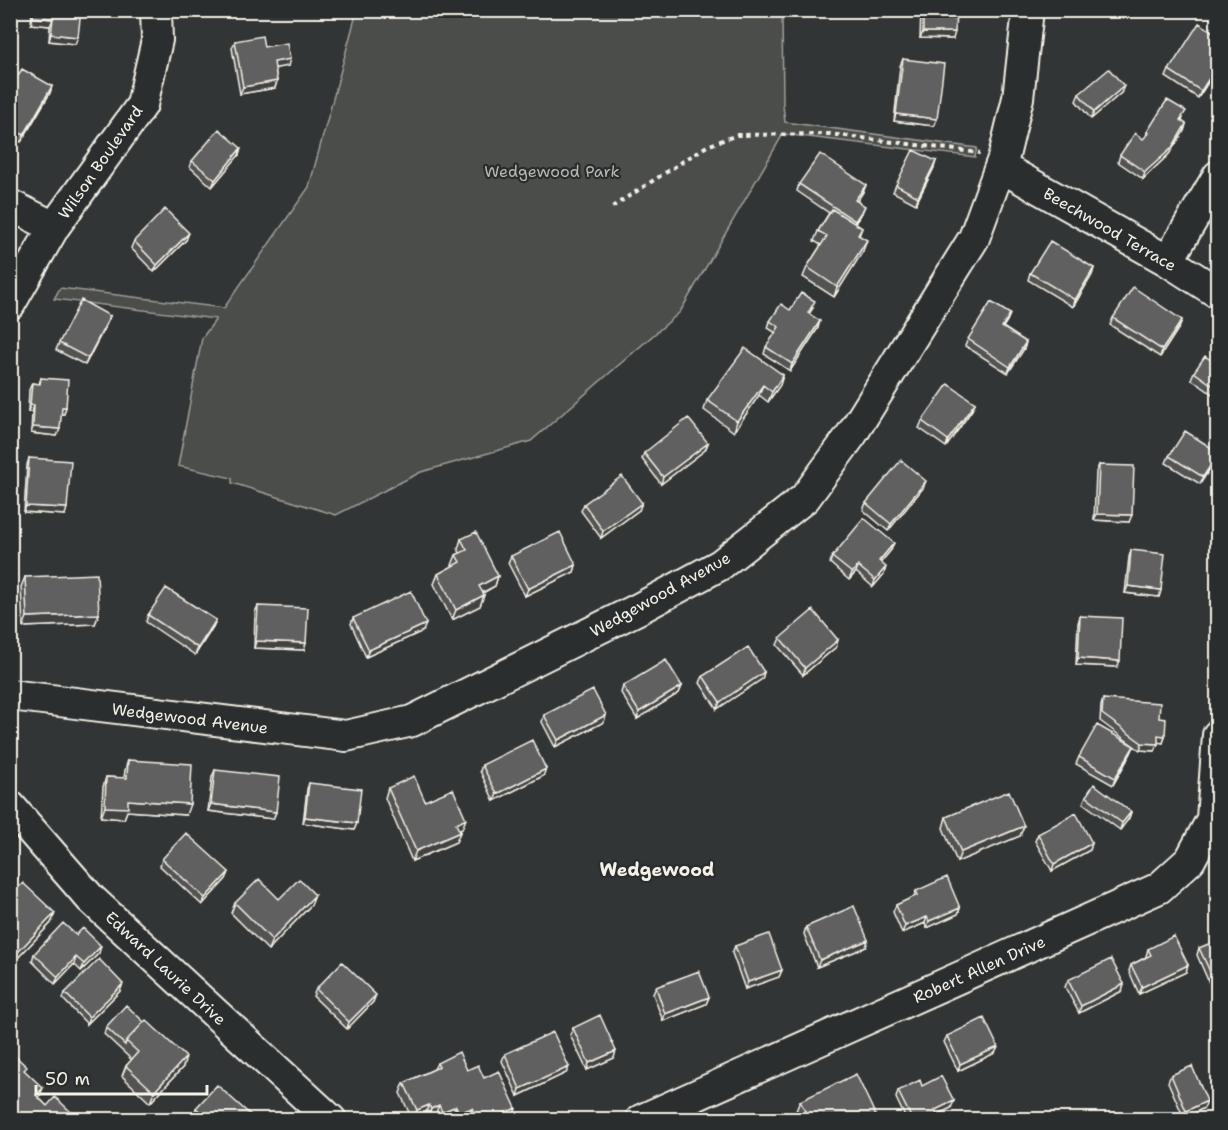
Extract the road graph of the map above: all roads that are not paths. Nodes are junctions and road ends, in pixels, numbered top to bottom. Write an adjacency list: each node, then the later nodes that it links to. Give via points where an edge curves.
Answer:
1 (156, 10): 6 (street, Wilson Boulevard, via 157,39 142,105)
2 (1028, 10): 3 (street, Wedgewood Avenue, via 1018,98)
3 (1003, 161): 7 (street, Beechwood Terrace); 10 (street, Wedgewood Avenue, via 974,238 852,434 805,498 720,565 412,722 346,736)
4 (1218, 177): 7 (street)
5 (10, 204): 6 (street)
6 (54, 227): 9 (street, Wilson Boulevard)
7 (1168, 261): 8 (street, Beechwood Terrace)
8 (1218, 293)
9 (10, 304)
10 (10, 695)
11 (1218, 735): 14 (street, Robert Allen Drive, via 1212,819 1190,860 1159,888)
12 (10, 806): 13 (street, Edward Laurie Drive, via 92,899)
13 (331, 1119)
14 (641, 1119)

